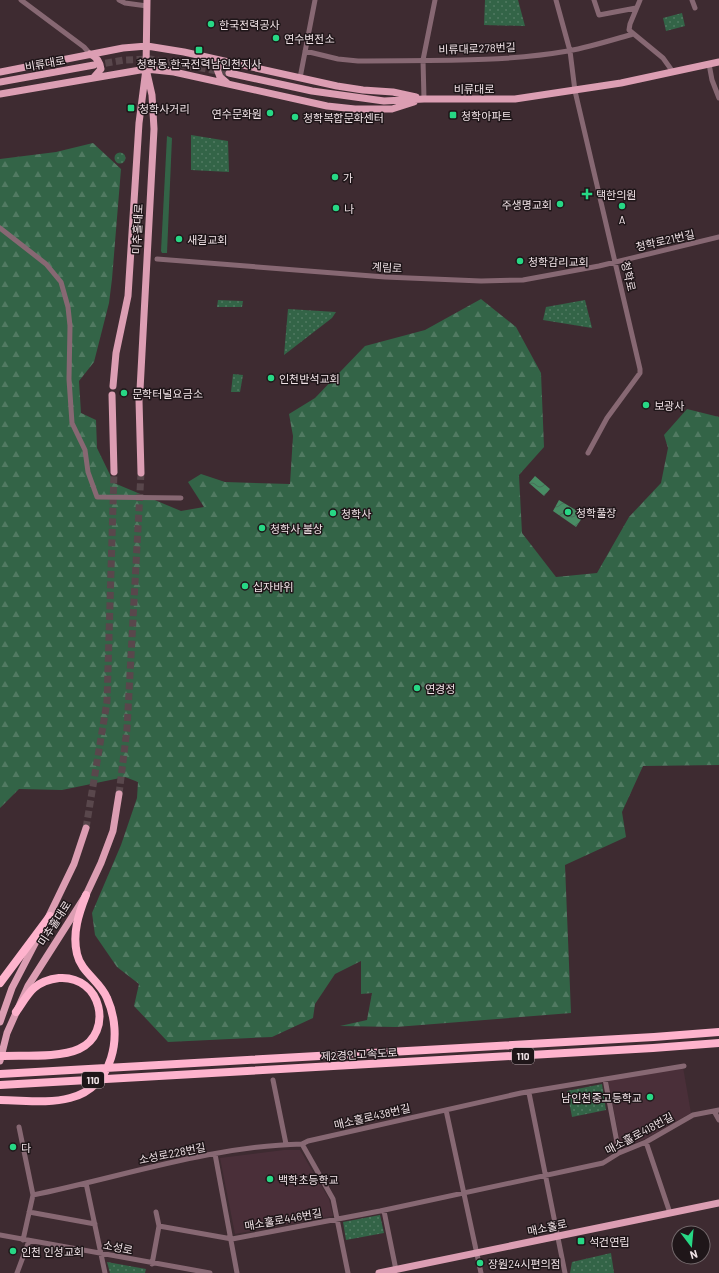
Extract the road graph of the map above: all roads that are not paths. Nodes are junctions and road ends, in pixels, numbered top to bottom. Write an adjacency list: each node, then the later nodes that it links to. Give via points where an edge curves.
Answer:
1 (21, 0): 16 (street)
2 (119, 0): 9 (street, via 125,3)
3 (314, 0): 14 (street)
4 (435, 0): 17 (street, 비류대로278번길)
5 (556, 0): 15 (street, 청학로)
6 (594, 0): 10 (street, via 599,15)
7 (640, 0): 10 (street)
8 (692, 0): 11 (street)
9 (147, 3): 13 (main road, 미추홀대로)
10 (636, 8): 12 (street, via 629,30)
11 (695, 8)
12 (633, 34): 15 (street, 비류대로278번길); 24 (street, via 663,58)
13 (147, 46): 16 (main road); 18 (main road); 22 (main road, 미추홀대로)
14 (305, 51): 17 (street, via 358,61); 27 (street)
15 (570, 51): 17 (street, 비류대로278번길, via 532,56); 30 (street, 청학로)
16 (90, 54): 23 (main road); 26 (main road, via 100,64 101,69)
17 (423, 60): 33 (street, 비류대로278번길)
18 (229, 62): 27 (main road); 29 (main road, via 222,63 217,69 220,77)
19 (719, 62): 20 (main road, 비류대로)
20 (709, 64): 24 (main road, 비류대로); 32 (street)
21 (94, 65): 28 (main road, 비류대로)
22 (146, 69): 26 (main road); 29 (main road, via 174,72); 38 (main road, 미추홀대로, via 139,123 128,296 116,352); 39 (main road, 미추홀대로, via 152,95 154,129)
23 (0, 72)
24 (673, 72): 30 (main road, 비류대로)
25 (229, 73): 33 (main road, 비류대로, via 312,91 384,101)
26 (94, 77): 31 (main road)
27 (300, 78): 33 (main road)
28 (0, 82)
29 (231, 85): 33 (main road, via 327,106 355,109 392,109)
30 (575, 91): 33 (main road, 비류대로, via 516,99); 37 (street, 청학로)
31 (0, 94)
32 (719, 98)
33 (424, 99)
34 (0, 228): 45 (street, via 46,264 61,282 70,326 69,379 72,423 85,450 88,472 97,497)
35 (719, 237): 37 (street, 청학로21번길)
36 (157, 259): 37 (street, 계림로, via 385,277 481,281 523,280)
37 (615, 262): 42 (street, 청학로, via 640,373 607,418)
38 (113, 386)
39 (140, 390)
40 (112, 395): 43 (main road)
41 (139, 400): 44 (main road)
42 (588, 453)
43 (114, 472)
44 (141, 473)
45 (181, 498)
46 (119, 794): 48 (main road, 미추홀대로, via 113,831)
47 (86, 828): 49 (main road, 미추홀대로, via 74,864)
48 (86, 894): 51 (main road, 미추홀대로, via 36,971); 63 (highway, via 76,927 75,946 82,966 104,993 110,1007 114,1033 112,1058 100,1081 75,1097 53,1101)
49 (50, 916): 50 (highway); 52 (main road, 미추홀대로, via 12,988)
50 (0, 983)
51 (16, 1012): 55 (highway, via 39,984 65,978 79,981 90,989 97,1003 99,1018 94,1035 78,1050); 56 (main road, 미추홀대로, via 7,1033)
52 (0, 1022)
53 (719, 1032): 58 (highway, 제2경인고속도로 / 110)
54 (719, 1043): 61 (highway, 제2경인고속도로 / 110)
55 (0, 1056)
56 (0, 1061)
57 (684, 1066): 59 (street, 매소홀로438번길)
58 (2, 1074)
59 (605, 1079): 62 (street, 매소홀로438번길); 71 (street)
60 (273, 1080): 69 (street)
61 (1, 1085)
62 (529, 1093): 64 (street, 매소홀로438번길); 73 (street)
63 (0, 1100)
64 (446, 1110): 70 (street, 매소홀로438번길); 75 (street)
65 (717, 1111): 66 (street); 68 (street, 매소홀로418번길, via 693,1115)
66 (719, 1120)
67 (19, 1126): 76 (street)
68 (646, 1142): 71 (street, 매소홀로418번길); 81 (street)
69 (286, 1144): 70 (street); 72 (street)
70 (302, 1144): 82 (street, 매소홀로446번길, via 332,1196)
71 (619, 1153): 73 (street, 매소홀로418번길, via 603,1163)
72 (215, 1154): 74 (street, 소성로228번길); 87 (street, 소성로228번길)
73 (546, 1175): 75 (street, 매소홀로418번길); 86 (street)
74 (86, 1183): 76 (street, 소성로228번길); 83 (street)
75 (464, 1193): 78 (street, 매소홀로418번길); 89 (street)
76 (33, 1195): 79 (street)
77 (719, 1203): 81 (main road, 매소홀로)
78 (384, 1211): 82 (street, 매소홀로418번길); 92 (street)
79 (29, 1212): 83 (street); 88 (street)
80 (156, 1212): 84 (street)
81 (670, 1214): 86 (main road, 매소홀로)
82 (338, 1219): 87 (street, 매소홀로446번길); 97 (street, 매소홀로446번길)
83 (94, 1224): 90 (street)
84 (159, 1226): 87 (street); 91 (street)
85 (0, 1235): 88 (street, 소성로)
86 (558, 1236): 89 (main road, 매소홀로); 100 (street)
87 (232, 1239): 96 (street, 소성로228번길)
88 (26, 1240): 90 (street, 소성로); 93 (street)
89 (476, 1253): 92 (main road, 매소홀로); 99 (street)
90 (101, 1254): 91 (street, 소성로); 94 (street)
91 (152, 1264): 95 (street, 소성로)
92 (390, 1271): 98 (main road, 매소홀로)
93 (16, 1273)
94 (105, 1273)
95 (208, 1273)
96 (237, 1273)
97 (348, 1273)
98 (379, 1273)
99 (481, 1273)
100 (564, 1273)

